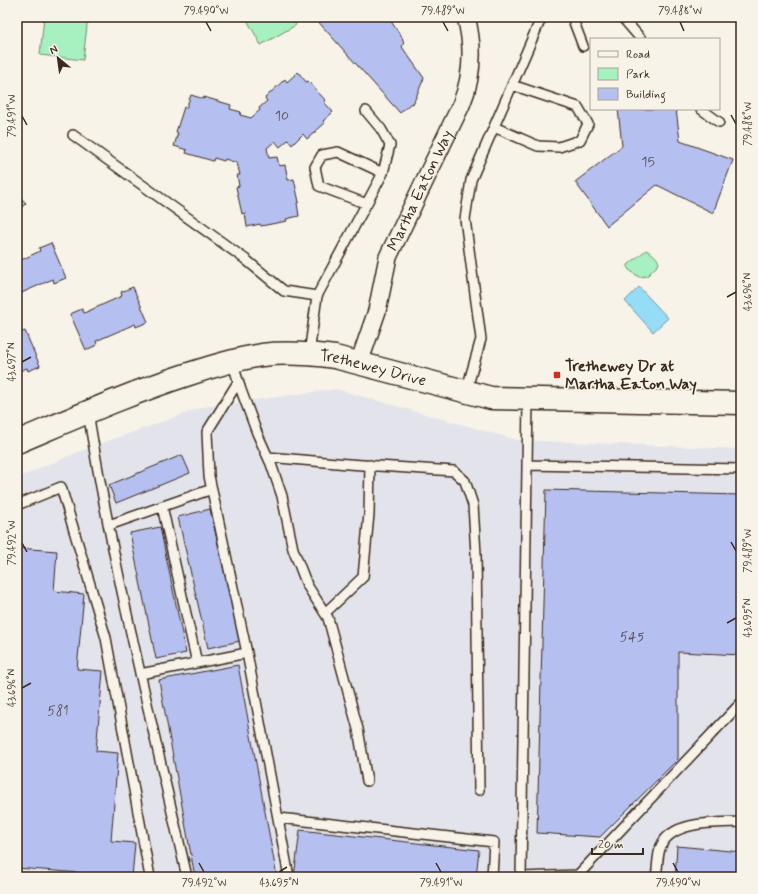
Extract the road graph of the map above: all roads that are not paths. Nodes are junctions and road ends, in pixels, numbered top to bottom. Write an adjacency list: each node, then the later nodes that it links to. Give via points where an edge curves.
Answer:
1 (466, 17): 18 (street, Martha Eaton Way, via 472,56 464,96 388,257 377,311)
2 (544, 17): 7 (lane)
3 (572, 17): 6 (lane)
4 (622, 17): 5 (lane)
5 (640, 38)
6 (583, 46)
7 (512, 85): 11 (lane); 11 (lane, via 578,107 588,124 580,140 559,146 538,146)
8 (703, 110): 10 (lane)
9 (366, 111): 13 (lane, via 390,145)
10 (719, 122)
11 (494, 126): 20 (lane, via 471,180 465,219 482,340)
12 (73, 135): 15 (lane, via 245,259 284,291)
13 (383, 172): 14 (lane); 14 (lane, via 338,152 322,155 315,167 319,186)
14 (367, 204): 15 (lane)
15 (317, 296): 16 (lane)
16 (309, 354): 17 (main road, Trethewey Drive, via 264,355); 18 (main road, Trethewey Drive, via 335,357)
17 (232, 361): 19 (lane); 23 (main road, Trethewey Drive, via 161,383)
18 (359, 364): 20 (main road, Trethewey Drive)
19 (238, 382): 25 (lane); 29 (lane, via 207,432)
20 (466, 392): 21 (main road, Trethewey Drive, via 491,398)
21 (528, 399): 22 (main road, Trethewey Drive); 27 (lane)
22 (741, 403)
23 (88, 412): 24 (main road, Trethewey Drive); 32 (lane)
24 (17, 442)
25 (268, 457): 26 (lane); 33 (lane, via 282,496 293,549 306,585)
26 (370, 465): 33 (lane, via 369,514 363,577); 39 (lane, via 454,471 467,487 473,506 476,554)
27 (527, 465): 28 (lane); 37 (lane, via 521,877 578,875)
28 (741, 469)
29 (212, 489): 31 (lane); 34 (lane)
30 (17, 505): 42 (lane, via 61,487 106,638)
31 (162, 506): 32 (lane); 35 (lane)
32 (108, 525): 36 (lane)
33 (325, 613): 38 (lane, via 348,685)
34 (247, 653): 35 (lane); 40 (lane)
35 (198, 663): 36 (lane)
36 (140, 674): 43 (lane)
37 (741, 703)
38 (367, 781)
39 (479, 790)
40 (279, 818): 44 (lane); 45 (lane, via 494,842)
41 (741, 822): 46 (lane, via 687,826 668,835 661,846)
42 (150, 877)
43 (187, 877)
44 (289, 877)
45 (492, 877)
46 (656, 877)

